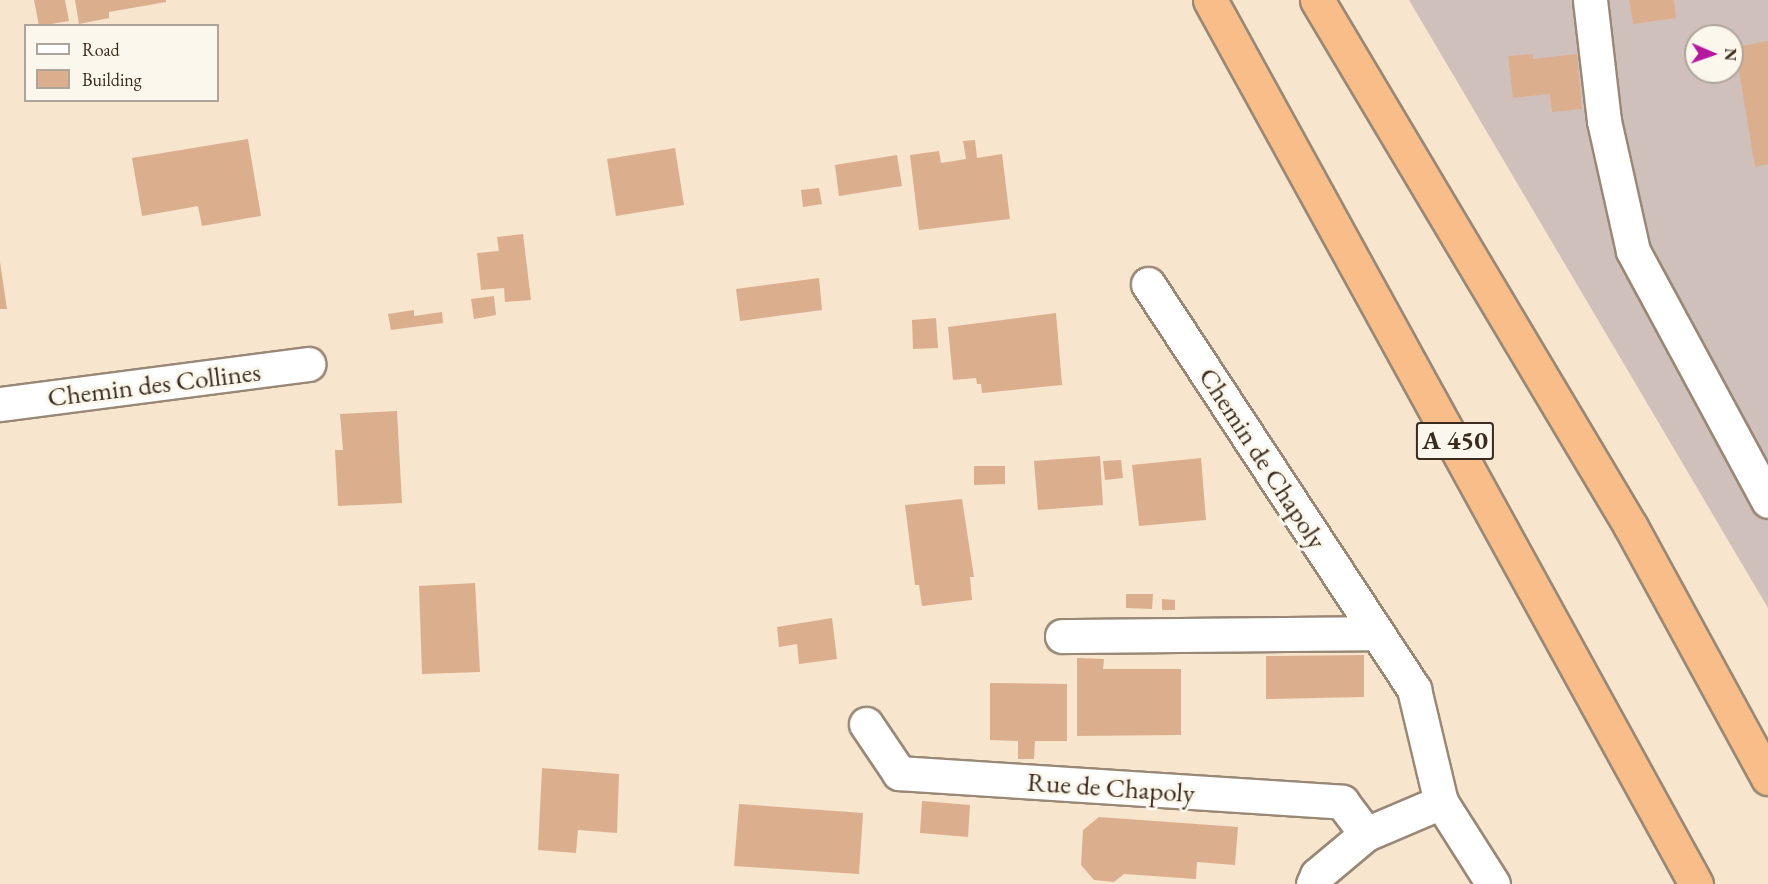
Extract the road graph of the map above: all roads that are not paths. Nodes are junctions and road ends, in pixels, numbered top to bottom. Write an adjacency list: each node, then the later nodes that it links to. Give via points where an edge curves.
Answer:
1 (1210, 0): 16 (highway, A 450)
2 (1317, 0): 11 (highway, via 1631,526)
3 (1590, 0): 7 (street, via 1604,121 1633,251)
4 (1148, 284): 8 (street, Chemin de Chapoly)
5 (308, 364): 6 (street, Chemin des Collines)
6 (0, 404)
7 (1768, 501)
8 (1377, 633): 9 (street); 12 (street, via 1414,689)
9 (1062, 636)
10 (866, 724): 13 (street, Rue de Chapoly, via 899,773 1342,802)
11 (1768, 778)
12 (1441, 802): 13 (street); 15 (street)
13 (1366, 834): 14 (street, via 1317,875)
14 (1312, 884)
15 (1493, 884)
16 (1696, 884)

